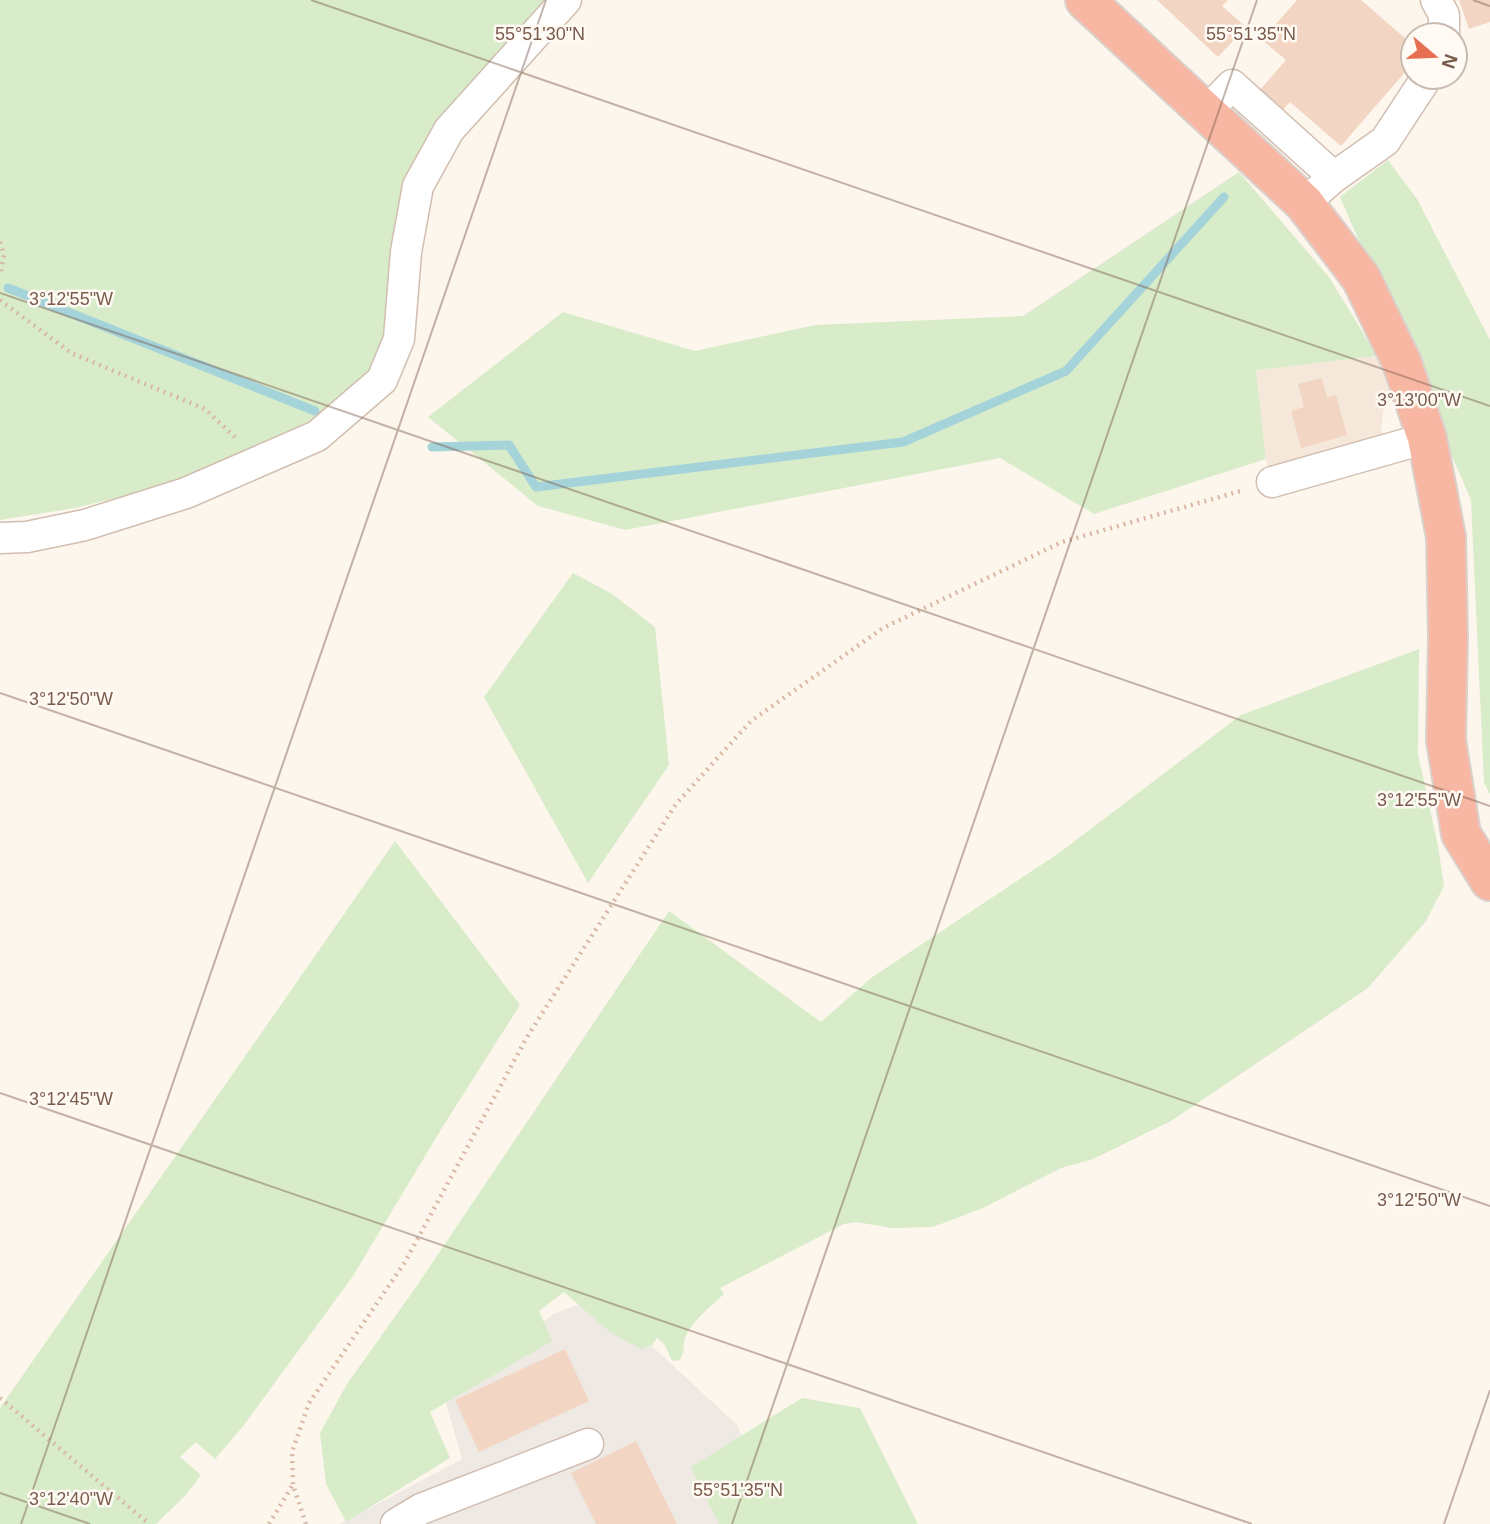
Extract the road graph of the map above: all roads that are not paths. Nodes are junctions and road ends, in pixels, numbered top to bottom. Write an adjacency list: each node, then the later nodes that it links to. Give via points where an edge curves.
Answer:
1 (566, 0): 11 (street, via 449,130 418,186 399,340 382,380 317,436 186,493 85,526)
2 (1085, 0): 6 (highway)
3 (1436, 0): 4 (street)
4 (1444, 21)
5 (1418, 91): 7 (street, via 1385,141)
6 (1206, 112): 7 (street, via 1232,85); 8 (highway)
7 (1334, 177): 8 (street)
8 (1304, 203): 9 (highway, via 1361,278 1402,363)
9 (1427, 438): 10 (street); 12 (highway, via 1446,537 1446,740 1461,834)
10 (1272, 482)
11 (0, 538)
12 (1490, 881)
13 (588, 1444): 14 (street)
14 (396, 1524)

